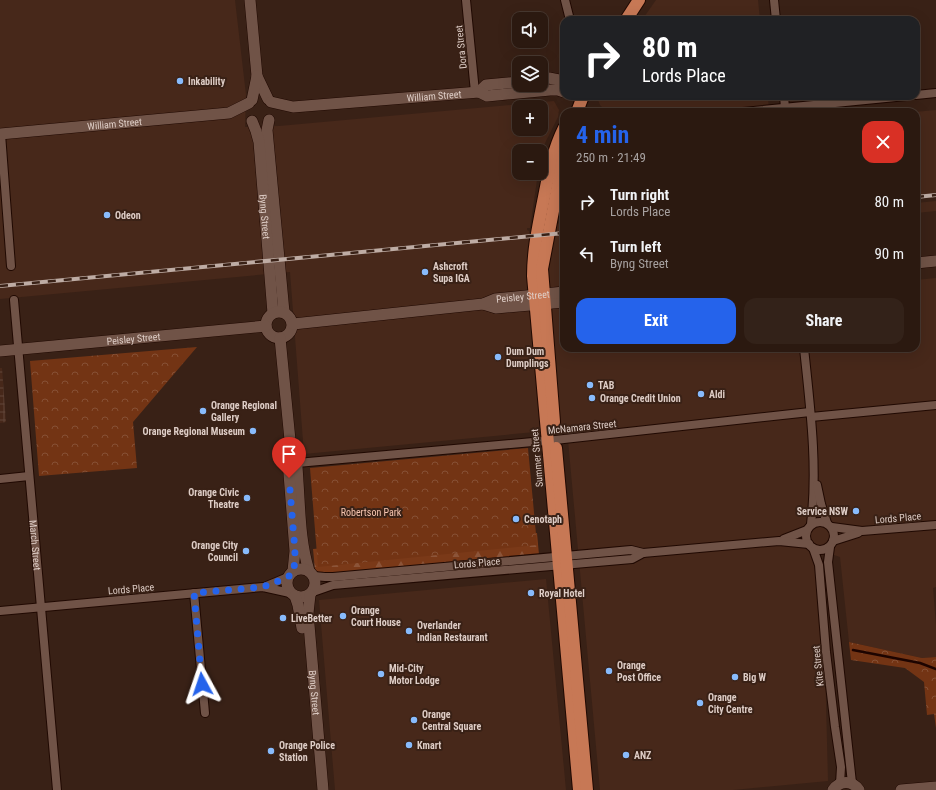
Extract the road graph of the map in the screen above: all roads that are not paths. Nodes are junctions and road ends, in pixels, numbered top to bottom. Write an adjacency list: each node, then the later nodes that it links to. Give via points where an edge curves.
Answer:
1 (250, 0): 9 (street)
2 (466, 0): 14 (street, Dora Street)
3 (565, 0): 6 (street)
4 (639, 0): 7 (highway)
5 (774, 0): 8 (street)
6 (569, 16)
7 (629, 16)
8 (776, 16)
9 (258, 76): 19 (street); 20 (street)
10 (548, 79): 11 (street)
11 (560, 80)
12 (512, 83): 14 (street, William Street, via 486,85)
13 (560, 91): 14 (street, William Street, via 487,96)
14 (477, 92): 21 (street, William Street)
15 (936, 93): 16 (street)
16 (920, 95)
17 (784, 100): 22 (street)
18 (866, 100): 22 (street)
19 (269, 101): 20 (street, via 260,97); 21 (street, William Street); 24 (street, via 274,110)
20 (250, 102): 23 (street, William Street); 25 (street, via 247,111)
21 (293, 108): 24 (street, William Street)
22 (785, 108)
23 (229, 113): 25 (street, William Street); 26 (street, William Street)
24 (270, 119): 25 (street, via 259,124); 36 (street, Byng Street, via 267,130)
25 (251, 120): 36 (street, Byng Street, via 259,142)
26 (0, 132): 31 (street)
27 (560, 138): 33 (highway, Summer Street, via 553,156 533,261)
28 (560, 174): 33 (highway, Summer Street)
29 (936, 261): 30 (street)
30 (920, 263)
31 (11, 266)
32 (560, 293): 33 (street, Peisley Street)
33 (539, 299): 35 (street, Peisley Street); 37 (street, Peisley Street, via 496,308 483,304); 46 (highway, Summer Street)
34 (14, 300): 40 (street, March Street)
35 (560, 302)
36 (279, 313): 37 (street, via 290,317); 38 (street, via 268,318)
37 (293, 324): 39 (street, via 288,335)
38 (266, 326): 39 (street, via 269,334); 40 (street, Peisley Street)
39 (280, 338): 45 (street)
40 (18, 349): 41 (street, Peisley Street); 50 (street, March Street)
41 (0, 351)
42 (804, 352): 44 (street)
43 (936, 405): 44 (street, McNamara Street)
44 (810, 415): 46 (street, McNamara Street, via 736,419); 49 (street)
45 (290, 440): 47 (street); 48 (street)
46 (551, 440): 48 (street, McNamara Street); 59 (highway, Summer Street)
47 (287, 455): 48 (street); 61 (street, via 295,551)
48 (297, 463): 60 (street, via 303,550)
49 (814, 466): 52 (street, via 821,504); 54 (street, via 813,505)
50 (29, 476): 51 (street); 66 (street, March Street)
51 (0, 478)
52 (830, 525): 54 (street, via 819,521); 55 (street, Lords Place); 57 (street, via 835,536)
53 (936, 525): 55 (street, Lords Place)
54 (809, 527): 56 (street, Lords Place); 58 (street, via 806,537)
55 (862, 531): 57 (street, Lords Place)
56 (779, 541): 58 (street, Lords Place); 59 (street, Lords Place, via 643,553 632,559)
57 (832, 544): 58 (street, via 821,550); 71 (street, Kite Street, via 828,562)
58 (811, 546): 70 (street, Kite Street, via 819,565 826,652 841,767)
59 (562, 561): 60 (street, Lords Place, via 333,577); 64 (street, Lords Place, via 333,586); 75 (highway, Summer Street); 76 (highway, Summer Street)
60 (311, 573): 61 (street, via 302,568); 64 (street, via 316,584)
61 (291, 574): 62 (street, Lords Place); 65 (street, via 287,585)
62 (263, 587): 63 (street, Lords Place); 65 (street, Lords Place)
63 (194, 593): 66 (street, Lords Place); 68 (street)
64 (311, 593): 65 (street, via 305,597); 74 (street, Byng Street, via 308,613)
65 (293, 594): 73 (street, Byng Street, via 300,614)
66 (41, 607): 67 (street, Lords Place); 72 (street, March Street)
67 (0, 611)
68 (205, 713)
69 (936, 787): 77 (street)
70 (835, 788): 71 (street, via 848,782)
71 (859, 788)
72 (57, 790)
73 (317, 790)
74 (323, 790)
75 (578, 790)
76 (587, 790)
77 (900, 790)

